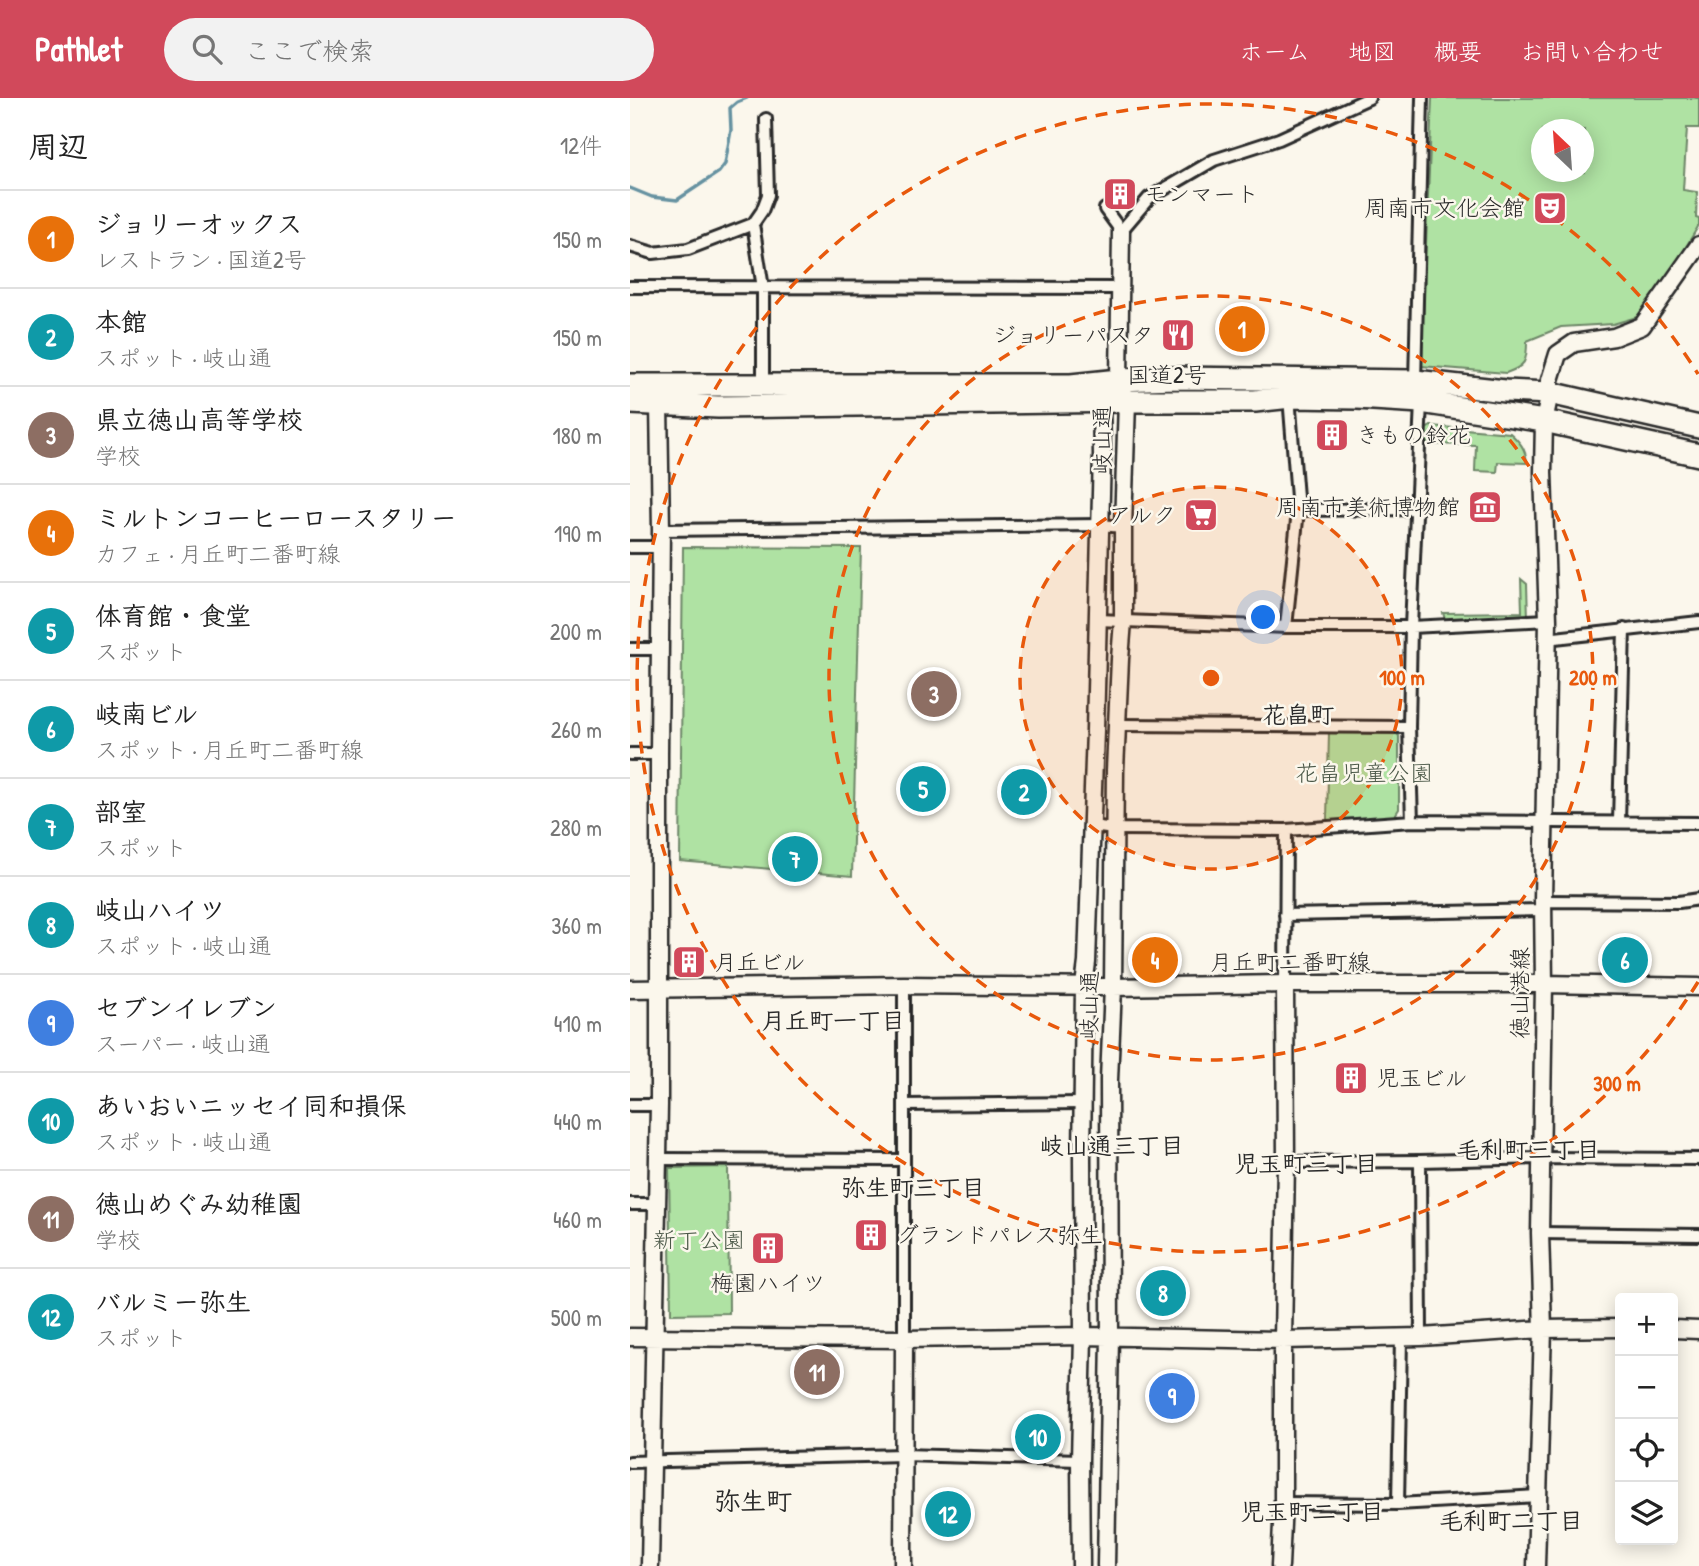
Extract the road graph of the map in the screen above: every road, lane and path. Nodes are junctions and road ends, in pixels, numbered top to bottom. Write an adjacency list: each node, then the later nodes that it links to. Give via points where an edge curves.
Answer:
1 (1369, 98): 6 (street, via 1279,139 1214,160 1149,198)
2 (1422, 98): 13 (street)
3 (766, 119): 5 (street, via 768,195)
4 (1105, 209): 6 (street)
5 (753, 224): 8 (street, via 688,249 653,253); 10 (street)
6 (1121, 231): 11 (street)
7 (1699, 245): 16 (street, 徳山港線, via 1642,326 1614,337 1574,343 1558,354 1549,380)
8 (630, 246)
9 (630, 287): 10 (street)
10 (762, 288): 11 (street); 15 (street)
11 (1119, 288): 12 (street)
12 (1119, 380): 13 (highway, 国道2号); 15 (highway, 国道2号, via 1071,385); 18 (street, 岐山通); 19 (street, 岐山通)
13 (1415, 381): 16 (highway, 国道2号)
14 (630, 384): 15 (highway, 国道2号)
15 (763, 384)
16 (1550, 393): 23 (street, 徳山港線); 24 (highway, 国道2号)
17 (1292, 397): 18 (highway, 国道2号); 20 (highway, 国道2号); 27 (street)
18 (1128, 401): 19 (highway, 国道2号); 29 (street, 岐山通)
19 (1101, 402): 22 (highway, 国道2号); 28 (street, 岐山通)
20 (1421, 402): 23 (highway, 国道2号); 26 (street)
21 (630, 404): 22 (highway, 国道2号)
22 (659, 404): 30 (street)
23 (1544, 421): 25 (highway, 国道2号); 34 (street, 徳山港線)
24 (1699, 427)
25 (1699, 455)
26 (1415, 509): 27 (street); 38 (street)
27 (1298, 510): 37 (street)
28 (1100, 525): 29 (street); 30 (street); 33 (street, 岐山通)
29 (1123, 527): 35 (street, 岐山通)
30 (661, 530): 32 (street)
31 (630, 547): 32 (street)
32 (660, 547): 42 (street)
33 (1097, 620): 35 (street); 51 (street, 岐山通)
34 (1548, 620): 38 (street); 40 (street, 徳山港線)
35 (1123, 621): 37 (street); 43 (street, 岐山通)
36 (1699, 622): 39 (street)
37 (1286, 627): 38 (street)
38 (1411, 627): 44 (street)
39 (1624, 629): 40 (street); 49 (street)
40 (1546, 639): 48 (street, 徳山港線)
41 (630, 649): 42 (street)
42 (660, 649): 46 (street)
43 (1117, 725): 44 (street); 52 (street, 岐山通)
44 (1409, 726): 47 (street)
45 (630, 754): 46 (street)
46 (659, 754): 63 (street)
47 (1412, 821): 48 (street); 53 (street)
48 (1544, 822): 49 (street); 55 (street, 徳山港線)
49 (1619, 822): 50 (street)
50 (1699, 823)
51 (1092, 826): 52 (street); 60 (street, 岐山通)
52 (1114, 829): 53 (street); 61 (street, 岐山通)
53 (1286, 830): 56 (street)
54 (1699, 899): 55 (street)
55 (1543, 906): 56 (street); 58 (street, 徳山港線)
56 (1285, 915): 57 (street)
57 (1285, 984): 58 (street, 月丘町二番町線); 61 (street, 月丘町二番町線); 74 (street)
58 (1544, 984): 62 (street, 月丘町二番町線); 69 (street, 徳山港線)
59 (904, 985): 60 (street, 月丘町二番町線); 63 (street, 月丘町二番町線); 68 (street)
60 (1084, 986): 61 (street, 月丘町二番町線); 65 (street, 岐山通)
61 (1112, 987): 84 (street, 岐山通)
62 (1699, 987)
63 (658, 988): 64 (street, 月丘町二番町線); 67 (street)
64 (630, 989)
65 (1082, 1103): 68 (street); 83 (street, 岐山通)
66 (630, 1105): 67 (street)
67 (659, 1105): 70 (street)
68 (904, 1105): 72 (street)
69 (1541, 1158): 71 (street); 73 (street); 77 (street, 徳山港線)
70 (658, 1159): 72 (street); 76 (street)
71 (1699, 1159)
72 (904, 1160): 89 (street)
73 (1420, 1161): 74 (street); 88 (street)
74 (1286, 1162): 90 (street)
75 (630, 1204): 76 (street)
76 (656, 1204): 86 (street)
77 (1540, 1233): 78 (street); 81 (street, 徳山港線)
78 (1699, 1235)
79 (1615, 1328): 81 (street)
80 (1678, 1328): 82 (street)
81 (1543, 1329): 88 (street); 95 (street, 徳山港線)
82 (1699, 1330)
83 (1083, 1336): 84 (street); 89 (street); 92 (street, 岐山通)
84 (1110, 1336): 90 (street); 101 (street, 岐山通)
85 (630, 1337): 86 (street)
86 (654, 1337): 89 (street); 93 (street)
87 (1401, 1337): 88 (street); 90 (street); 97 (street)
88 (1421, 1337)
89 (904, 1339): 91 (street)
90 (1283, 1339): 96 (street)
91 (903, 1455): 92 (street); 93 (street); 99 (street)
92 (1080, 1460): 100 (street, 岐山通)
93 (651, 1461): 94 (street); 98 (street)
94 (630, 1462)
95 (1538, 1496): 97 (street); 103 (street, 徳山港線)
96 (1283, 1503): 97 (street); 102 (street)
97 (1398, 1504)
98 (649, 1566)
99 (903, 1566)
100 (1081, 1566)
101 (1106, 1566)
102 (1280, 1566)
103 (1536, 1566)

